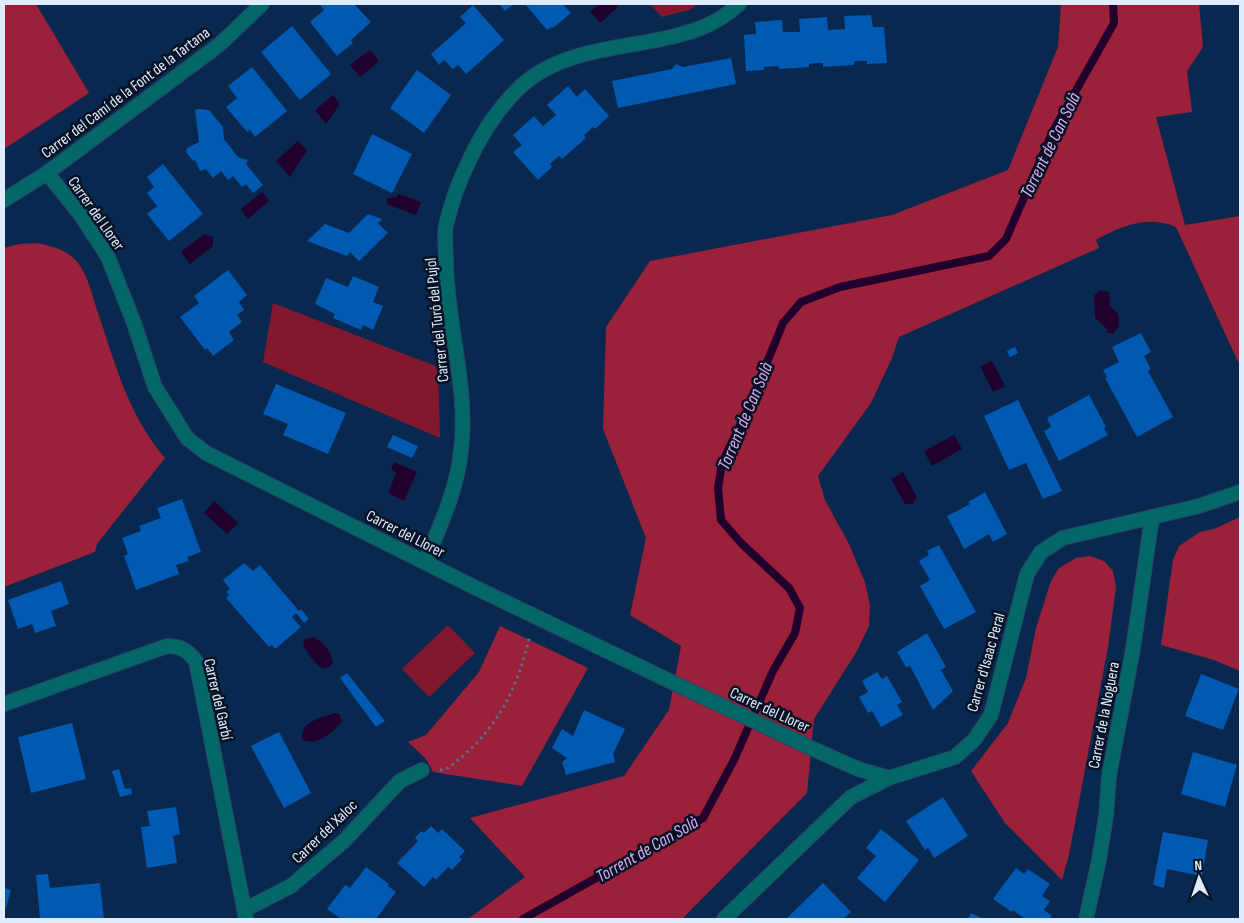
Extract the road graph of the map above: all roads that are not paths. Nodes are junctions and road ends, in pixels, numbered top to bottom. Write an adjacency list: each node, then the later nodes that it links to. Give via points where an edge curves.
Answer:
1 (262, 4): 3 (street, Carrer del Camí de la Font de la Tartana, via 218,45)
2 (739, 4): 7 (street, Carrer del Turó del Pujol, via 712,23 692,31 560,62 518,89 473,151 446,227 446,276 460,389 462,451 451,500)
3 (47, 173): 4 (street, Carrer del Camí de la Font de la Tartana); 7 (street, Carrer del Llorer, via 80,214 108,257 155,387 187,438 206,453)
4 (4, 200)
5 (1240, 492): 6 (street, Carrer d'Isaac Peral)
6 (1152, 517): 10 (street, Carrer d'Isaac Peral, via 1063,538 1041,552 1027,574 991,715 979,734 956,757); 13 (street, Carrer de la Noguera, via 1133,649 1109,776 1099,860)
7 (425, 562): 10 (street, Carrer del Llorer, via 811,748 858,769)
8 (4, 704): 11 (street, Carrer del Garbí, via 167,646 178,646 188,651 196,661)
9 (422, 770): 11 (street, Carrer del Xaloc, via 400,781 344,841 291,886)
10 (889, 778): 12 (street, Carrer d'Isaac Peral, via 851,797)
11 (245, 915)
12 (724, 919)
13 (1086, 919)

